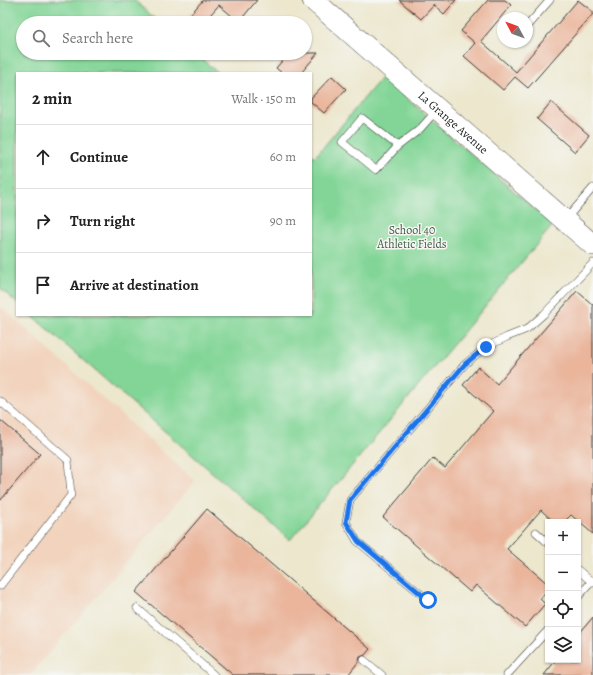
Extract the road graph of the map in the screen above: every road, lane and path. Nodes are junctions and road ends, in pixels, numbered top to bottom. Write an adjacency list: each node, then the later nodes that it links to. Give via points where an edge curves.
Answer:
1 (313, 0): 4 (street, La Grange Avenue)
2 (550, 0): 3 (lane)
3 (533, 19)
4 (437, 109): 5 (lane, via 420,129); 7 (street, La Grange Avenue)
5 (398, 146): 5 (lane, via 376,170 342,142 362,118)
6 (593, 188): 7 (lane)
7 (565, 220): 8 (street, La Grange Avenue)
8 (593, 245)
9 (593, 263): 17 (lane, via 526,329 486,347 465,364 350,500 346,522 358,541)
10 (0, 401): 15 (lane, via 68,460 71,495)
11 (536, 532): 12 (lane)
12 (545, 540)
13 (581, 572): 14 (lane)
14 (592, 581): 16 (lane)
15 (0, 586)
16 (581, 593)
17 (428, 600)
18 (137, 608): 21 (lane)
19 (545, 633): 23 (lane)
20 (364, 660): 22 (lane)
21 (214, 675)
22 (382, 675)
23 (508, 675)

